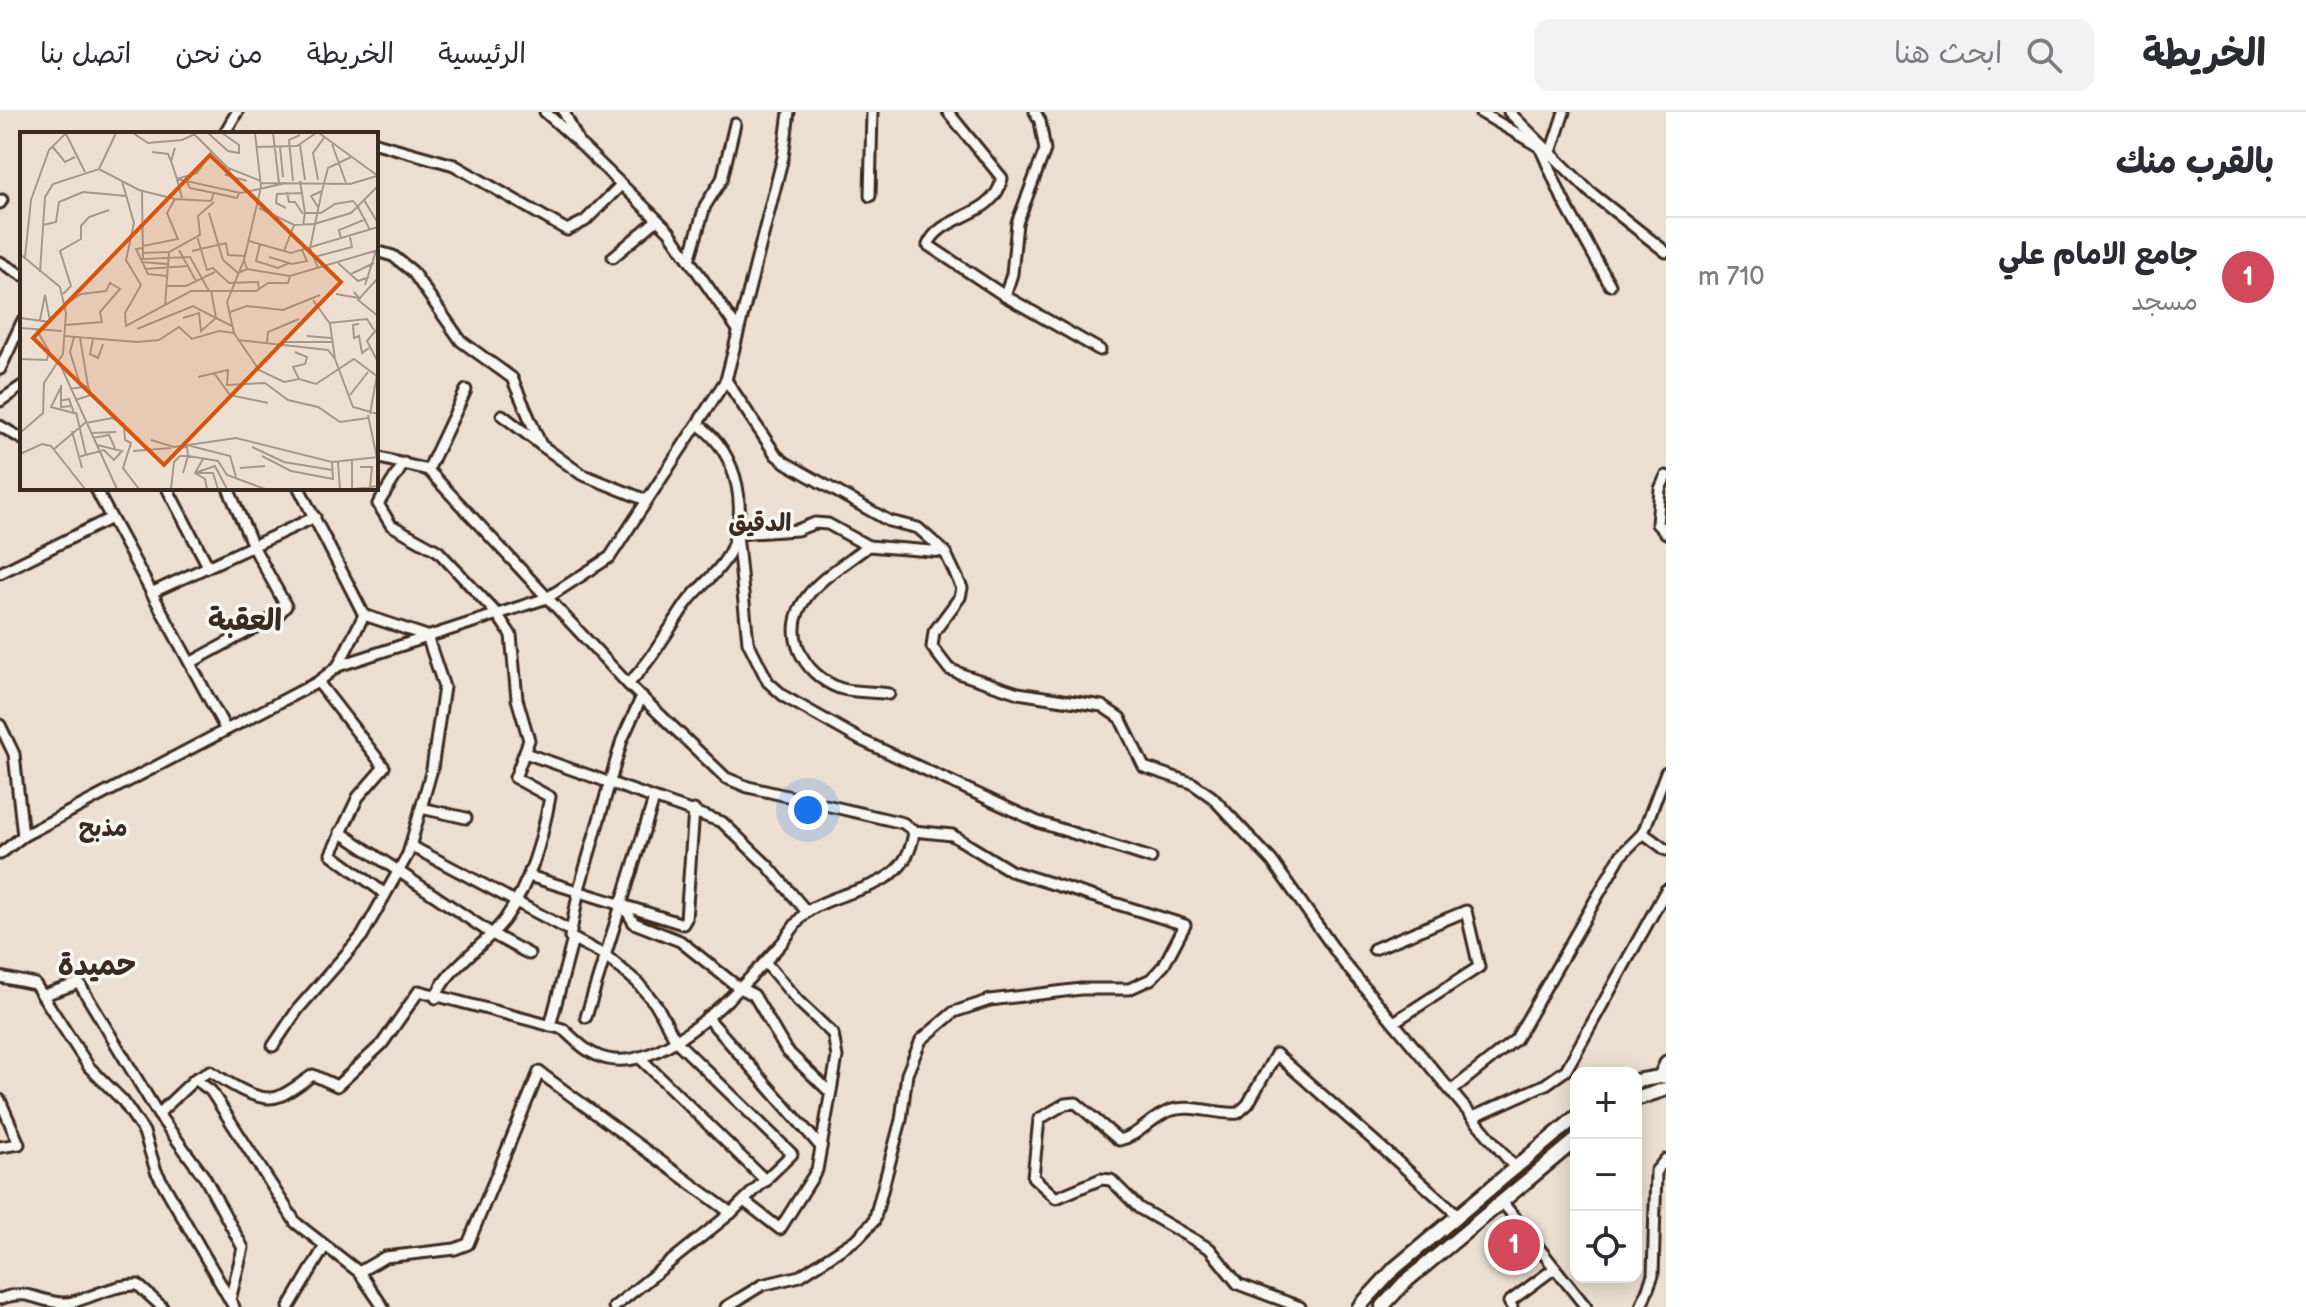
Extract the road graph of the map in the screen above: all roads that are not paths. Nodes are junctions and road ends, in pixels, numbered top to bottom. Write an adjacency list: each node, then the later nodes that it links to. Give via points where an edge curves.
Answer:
1 (237, 112): 12 (street)
2 (545, 112): 13 (street)
3 (564, 112): 13 (street)
4 (789, 112): 28 (street, via 783,157)
5 (872, 112): 17 (street)
6 (948, 112): 26 (street, via 1002,178 992,201 938,233 928,245)
7 (1035, 112): 26 (street, via 1045,150 1017,223)
8 (1480, 112): 25 (street, via 1540,147)
9 (1509, 112): 15 (street)
10 (1564, 112): 15 (street)
11 (735, 124): 22 (street, via 722,179 705,206)
12 (225, 132)
13 (579, 143): 16 (street)
14 (378, 144): 16 (street, via 454,165 567,230 585,221)
15 (1551, 152): 20 (street, via 1590,192)
16 (620, 186): 18 (street)
17 (870, 196)
18 (657, 220): 21 (street); 22 (street)
19 (378, 252): 40 (street, via 412,271 461,341 512,378)
20 (1666, 252)
21 (613, 257)
22 (690, 257): 28 (street)
23 (0, 262): 24 (street)
24 (20, 274)
25 (1610, 285)
26 (1005, 296): 30 (street)
27 (20, 325): 29 (street)
28 (738, 330): 32 (street)
29 (4, 350): 31 (street)
30 (1100, 350)
31 (0, 369)
32 (726, 380): 37 (street); 56 (street, via 786,463 889,521 918,528)
33 (20, 387): 35 (street)
34 (466, 390): 43 (street)
35 (0, 401)
36 (502, 415): 40 (street)
37 (699, 425): 49 (street); 53 (street, via 715,436 730,459 740,514)
38 (0, 426): 39 (street)
39 (20, 438)
40 (541, 445): 49 (street, via 581,474)
41 (378, 457): 42 (street)
42 (404, 463): 43 (street); 61 (street, via 378,504 391,525 438,551)
43 (428, 470): 60 (street)
44 (1666, 476): 52 (street, via 1657,524)
45 (96, 490): 51 (street)
46 (168, 490): 57 (street)
47 (229, 490): 54 (street)
48 (300, 490): 50 (street)
49 (646, 500): 60 (street, via 610,557)
50 (315, 517): 54 (street); 62 (street)
51 (111, 518): 58 (street); 59 (street)
52 (1666, 533)
53 (737, 534): 55 (street, via 828,524); 67 (street, via 714,575 688,601); 86 (street, via 748,642 768,682 785,697 861,740 1038,822)
54 (253, 546): 57 (street); 64 (street, via 283,597 283,612)
55 (868, 546): 56 (street); 68 (street, via 806,596 794,639 804,662 841,688)
56 (945, 552): 107 (street, via 962,588 934,632 932,647 949,669 1018,693 1102,706 1120,718 1144,767 1192,783 1212,797 1272,861 1344,963)
57 (208, 566): 59 (street)
58 (0, 573)
59 (151, 593): 64 (street)
60 (547, 598): 61 (street); 67 (street)
61 (497, 614): 63 (street); 72 (street, via 511,635 517,699 529,740)
62 (364, 615): 63 (street); 65 (street)
63 (427, 636): 65 (street); 76 (street, via 444,687)
64 (190, 663): 71 (street)
65 (338, 666): 66 (street)
66 (318, 682): 71 (street); 80 (street, via 384,767 358,797)
67 (628, 684): 69 (street)
68 (889, 694)
69 (642, 696): 74 (street); 79 (street, via 736,783 903,823)
70 (0, 725): 82 (street, via 14,754)
71 (225, 728): 82 (street)
72 (525, 753): 74 (street); 88 (street, via 515,778 550,797)
73 (1666, 772): 81 (street)
74 (610, 782): 75 (street); 89 (street)
75 (654, 799): 77 (street); 93 (street)
76 (421, 808): 78 (street); 83 (street)
77 (694, 810): 93 (street, via 683,924); 94 (street, via 722,822 739,837)
78 (466, 818)
79 (914, 831): 94 (street, via 899,867 884,881); 145 (street, via 952,835 1011,871 1185,925 1164,965 1151,979 1129,989 990,1000 954,1012 932,1030 921,1040 907,1074 901,1120 874,1221 858,1238 800,1276 762,1285)
80 (340, 832): 87 (street); 91 (street, via 331,854 335,860)
81 (1643, 833): 84 (street); 117 (street, via 1599,889 1516,1039)
82 (23, 836): 85 (street)
83 (411, 846): 87 (street); 92 (street)
84 (1666, 850)
85 (0, 854)
86 (1151, 858)
87 (399, 868): 91 (street); 95 (street)
88 (529, 876): 89 (street); 92 (street)
89 (579, 889): 93 (street); 96 (street)
90 (1666, 890): 122 (street, via 1566,1070)
91 (384, 893): 110 (street, via 362,936)
92 (515, 901): 95 (street); 96 (street)
93 (621, 902): 99 (street); 102 (street, via 634,923 680,941)
94 (807, 912): 100 (street)
95 (492, 934): 98 (street); 104 (street, via 439,985)
96 (571, 934): 99 (street); 108 (street)
97 (1374, 949): 107 (street, via 1466,911 1479,967)
98 (529, 954)
99 (606, 956): 105 (street); 109 (street, via 657,1006)
100 (765, 962): 102 (street); 118 (street, via 833,1034 837,1057)
101 (0, 977): 103 (street, via 35,984)
102 (738, 987): 106 (street); 118 (street, via 754,995 786,1050)
103 (44, 995): 121 (street, via 79,983); 139 (street, via 89,1067 144,1132 156,1171)
104 (436, 998): 108 (street); 114 (street, via 415,994 382,1044 337,1086 313,1075 277,1098 268,1098 247,1094 210,1071)
105 (586, 1017)
106 (707, 1017): 109 (street); 126 (street)
107 (1394, 1022): 117 (street)
108 (550, 1026): 111 (street, via 563,1029 577,1044 605,1059)
109 (676, 1041): 111 (street); 129 (street, via 789,1149 791,1157)
110 (273, 1046)
111 (639, 1057): 129 (street)
112 (1666, 1061): 113 (street)
113 (1663, 1076): 115 (main road)
114 (195, 1079): 121 (street); 135 (street, via 211,1091 296,1223)
115 (1642, 1080)
116 (1666, 1089): 119 (main road)
117 (1452, 1090): 122 (street)
118 (830, 1092): 126 (street)
119 (1642, 1097)
120 (0, 1100): 125 (street, via 19,1144)
121 (158, 1114): 139 (street, via 205,1178 243,1248)
122 (1475, 1116): 128 (street)
123 (1570, 1122): 128 (main road)
124 (1570, 1145): 132 (main road)
125 (0, 1147)
126 (821, 1147): 131 (street, via 817,1170 780,1229)
127 (1666, 1159): 150 (street, via 1656,1171 1653,1275)
128 (1516, 1169): 130 (main road)
129 (766, 1181): 131 (street)
130 (1492, 1189): 132 (main road); 134 (main road)
131 (744, 1201): 133 (street)
132 (1503, 1203): 136 (street); 148 (main road)
133 (731, 1213): 137 (street, via 539,1072 468,1244 385,1257); 144 (street)
134 (1459, 1216): 146 (street, via 1276,1054 1238,1113 1184,1107 1119,1140 1076,1103 1039,1119 1033,1177 1056,1198 1101,1179 1111,1180 1139,1208 1210,1249 1238,1284); 147 (main road, via 1395,1268)
135 (325, 1246): 137 (street); 142 (street)
136 (1555, 1268): 140 (street); 149 (street)
137 (359, 1272): 143 (street)
138 (0, 1299): 141 (street, via 17,1293 63,1303 103,1289 138,1285)
139 (232, 1303)
140 (1508, 1305)
141 (162, 1307)
142 (289, 1307)
143 (383, 1307)
144 (614, 1307)
145 (726, 1307)
146 (1300, 1307)
147 (1359, 1307)
148 (1382, 1307)
149 (1586, 1307)
150 (1641, 1307)

